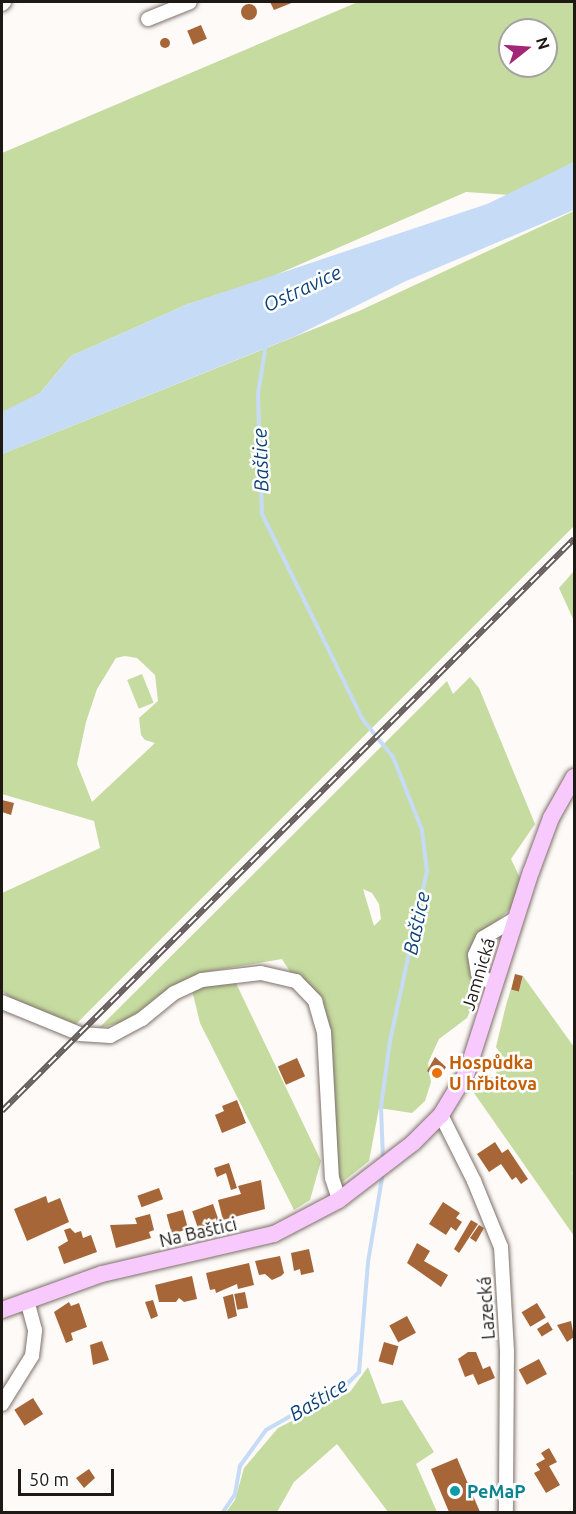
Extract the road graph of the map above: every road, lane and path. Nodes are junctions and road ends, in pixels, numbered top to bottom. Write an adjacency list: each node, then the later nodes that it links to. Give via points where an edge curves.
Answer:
1 (190, 2): 2 (street)
2 (148, 20)
3 (574, 777): 4 (main road, Jamnická, via 552,818)
4 (516, 918): 5 (main road, Jamnická); 5 (street, via 483,938 475,956 478,974)
5 (495, 985): 7 (main road, Jamnická, via 467,1072)
6 (2, 1002): 9 (street, via 80,1034 110,1036 142,1019 174,993 202,980 261,973 296,981 315,1001 324,1032 332,1178)
7 (441, 1115): 8 (main road, Jamnická); 13 (street, Lazecká, via 501,1247 507,1351)
8 (389, 1163): 9 (main road, Na Baštici)
9 (339, 1200): 10 (main road, Na Baštici, via 274,1234 102,1274)
10 (27, 1300): 11 (main road, Na Baštici); 12 (street, via 35,1330 32,1356)
11 (2, 1310)
12 (2, 1404)
13 (506, 1512)

